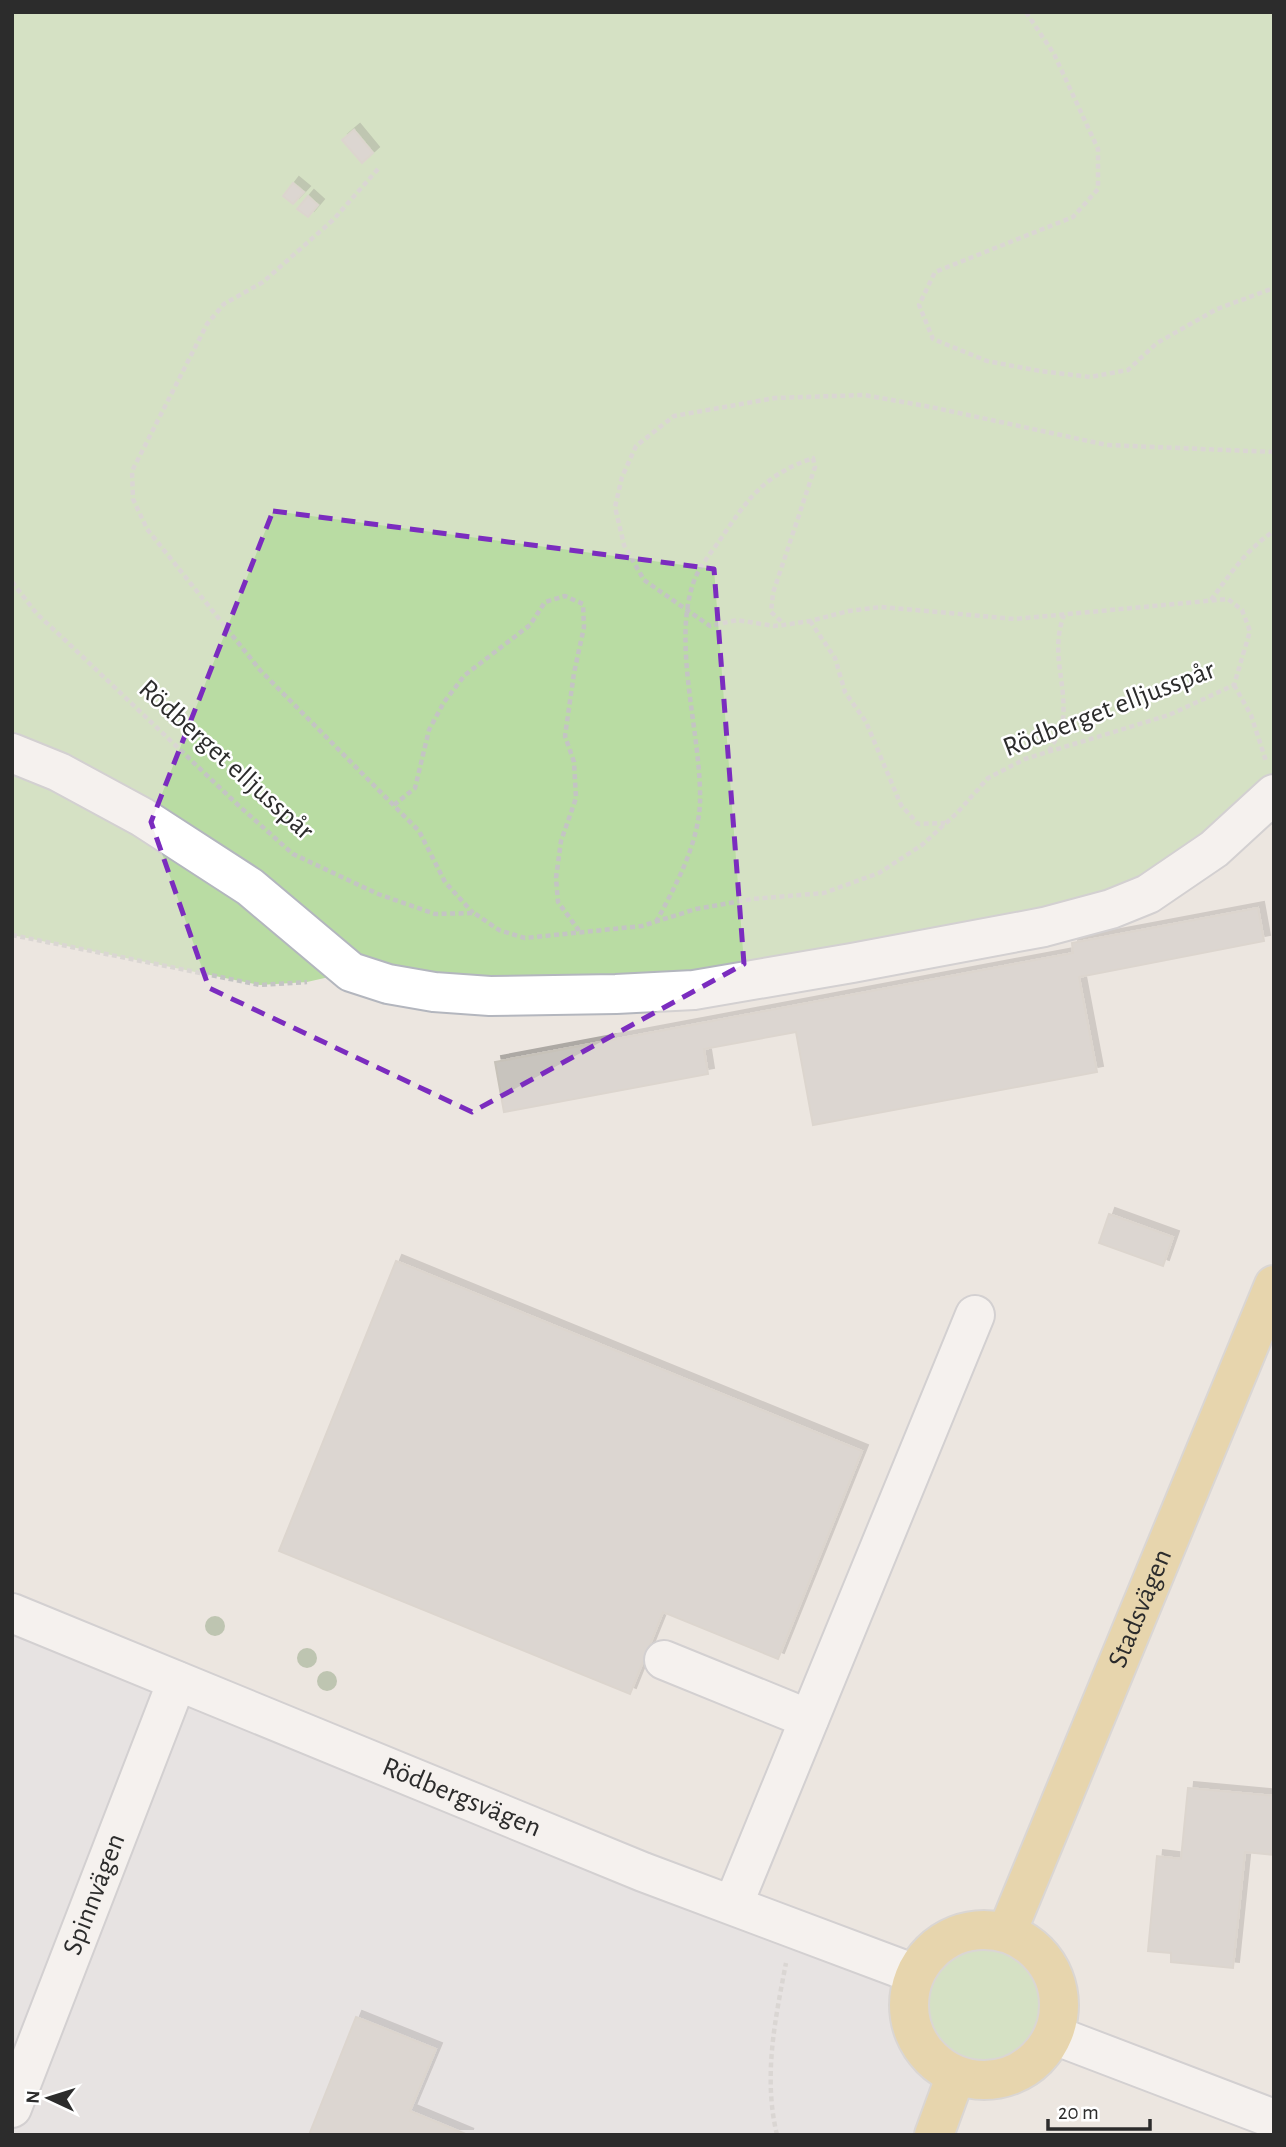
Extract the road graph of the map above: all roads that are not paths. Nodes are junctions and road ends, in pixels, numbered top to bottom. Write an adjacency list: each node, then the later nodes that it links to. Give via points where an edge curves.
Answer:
1 (12, 753): 2 (street, via 59,772 142,817 250,887 351,972 434,992 490,996 694,989 1044,927 1111,909 1148,894 1214,849)
2 (1272, 784)
3 (1274, 1285): 10 (main road, Stadsvägen)
4 (975, 1315): 8 (street)
5 (12, 1613): 7 (street, Rödbergsvägen)
6 (664, 1660): 8 (street)
7 (177, 1681): 9 (street, Rödbergsvägen); 14 (street, Spinnvägen)
8 (809, 1719): 9 (street)
9 (733, 1905): 11 (street, Rödbergsvägen)
10 (1007, 1932): 11 (main road, via 963,1932 944,1941); 12 (main road, via 1035,1948 1052,1971 1060,2010)
11 (915, 1974): 13 (main road, via 909,2001 915,2035 931,2059)
12 (1054, 2035): 13 (main road, via 1042,2055 1024,2070 1002,2079 979,2081); 15 (street)
13 (956, 2075): 16 (main road)
14 (12, 2108)
15 (1274, 2119)
16 (934, 2135)

